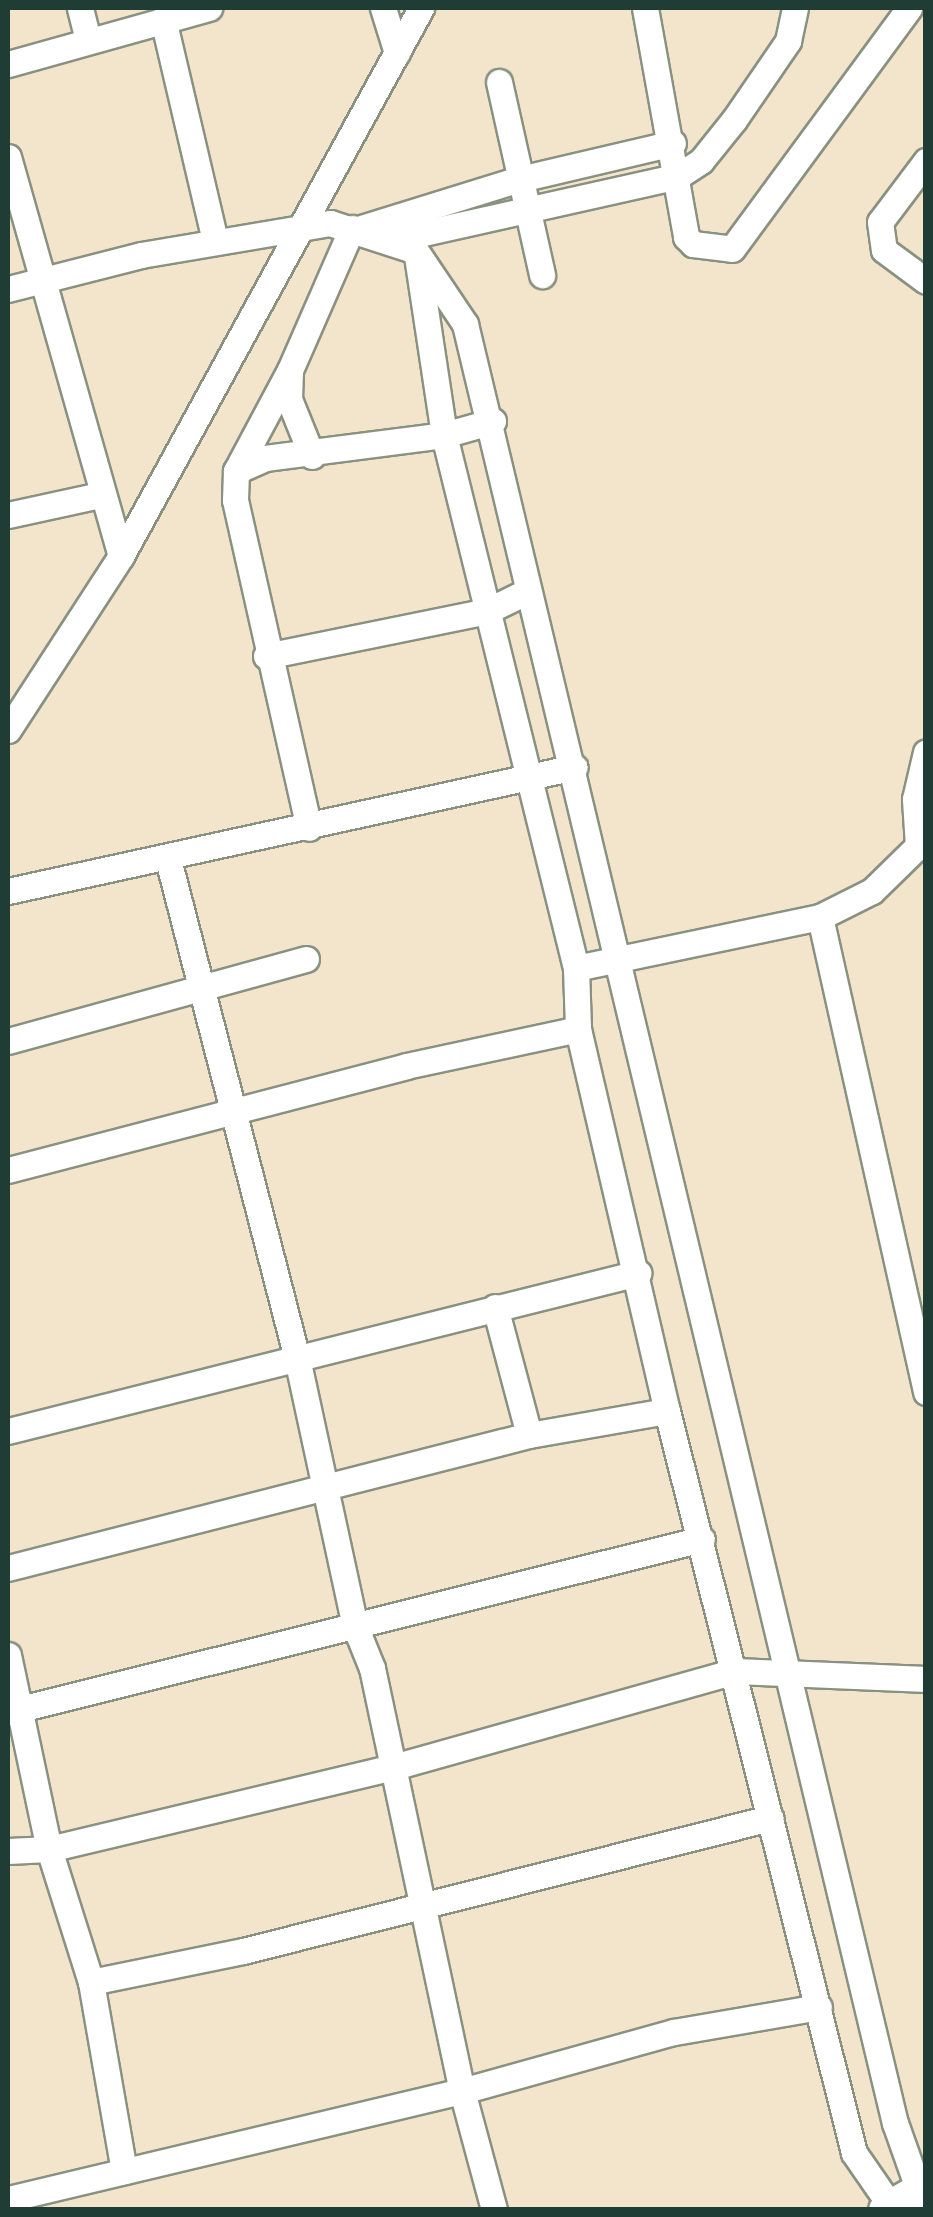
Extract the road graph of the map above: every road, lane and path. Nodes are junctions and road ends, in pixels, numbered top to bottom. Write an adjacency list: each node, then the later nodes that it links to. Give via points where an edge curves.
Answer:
1 (80, 8): 9 (street)
2 (209, 8): 8 (street)
3 (383, 8): 10 (street)
4 (421, 8): 10 (street)
5 (645, 8): 13 (street)
6 (795, 8): 16 (street, via 788,41 734,120 701,161)
7 (909, 8): 16 (street, via 741,245 689,241)
8 (163, 19): 9 (street); 21 (street)
9 (87, 37): 11 (street)
10 (397, 53): 19 (street)
11 (8, 64)
12 (499, 82): 17 (street)
13 (673, 143): 16 (street); 17 (street)
14 (8, 157): 24 (street)
15 (926, 161): 25 (street, via 880,222 884,250)
16 (678, 176): 18 (street)
17 (520, 180): 18 (street); 20 (street)
18 (528, 212): 22 (street); 23 (street)
19 (308, 223): 20 (street); 21 (street); 34 (street)
20 (355, 228): 22 (street); 27 (street)
21 (215, 241): 24 (street)
22 (404, 246): 28 (street, via 465,324); 29 (street)
23 (542, 275)
24 (41, 279): 26 (street); 32 (street)
25 (926, 281)
26 (8, 289)
27 (290, 370): 30 (street, via 289,399); 31 (street)
28 (493, 421): 29 (street); 35 (street)
29 (444, 434): 30 (street); 36 (street)
30 (312, 456): 31 (street, via 265,458)
31 (236, 471): 37 (street, via 238,518)
32 (100, 494): 33 (street); 34 (street)
33 (8, 515)
34 (122, 556): 38 (street)
35 (528, 591): 36 (street); 40 (street)
36 (487, 611): 37 (street); 41 (street)
37 (266, 656): 42 (street)
38 (8, 730)
39 (926, 752): 43 (street, via 915,799)
40 (576, 767): 41 (street); 48 (street)
41 (526, 779): 42 (street); 49 (street)
42 (309, 828): 44 (street)
43 (922, 848): 46 (street, via 872,891)
44 (168, 858): 45 (street); 50 (street)
45 (8, 891)
46 (820, 917): 48 (street); 58 (street)
47 (306, 959): 50 (street)
48 (620, 961): 49 (street); 67 (street)
49 (576, 968): 51 (street)
50 (203, 986): 52 (street); 53 (street)
51 (578, 1029): 53 (street); 55 (street)
52 (8, 1041)
53 (231, 1112): 54 (street); 57 (street)
54 (8, 1170)
55 (638, 1273): 56 (street); 59 (street)
56 (494, 1306): 57 (street); 61 (street)
57 (297, 1358): 60 (street); 62 (street)
58 (926, 1392)
59 (667, 1412): 61 (street); 63 (street)
60 (8, 1431)
61 (529, 1434): 62 (street)
62 (326, 1488): 64 (street); 65 (street)
63 (702, 1539): 65 (street); 68 (street)
64 (8, 1568)
65 (354, 1626): 70 (street); 71 (street, via 372,1668)
66 (8, 1655): 70 (street)
67 (786, 1668): 68 (street); 69 (street); 80 (street, via 895,2123)
68 (736, 1671): 71 (street); 72 (street)
69 (926, 1679)
70 (15, 1712): 73 (street)
71 (390, 1768): 73 (street); 75 (street)
72 (770, 1818): 75 (street); 77 (street)
73 (49, 1850): 74 (street); 76 (street)
74 (8, 1851)
75 (420, 1903): 76 (street, via 243,1952); 78 (street)
76 (91, 1982): 79 (street)
77 (818, 2007): 78 (street, via 674,2032); 80 (street, via 854,2154)
78 (462, 2091): 79 (street); 82 (street)
79 (124, 2171): 81 (street)
80 (905, 2197)
81 (8, 2199)
82 (494, 2210)

